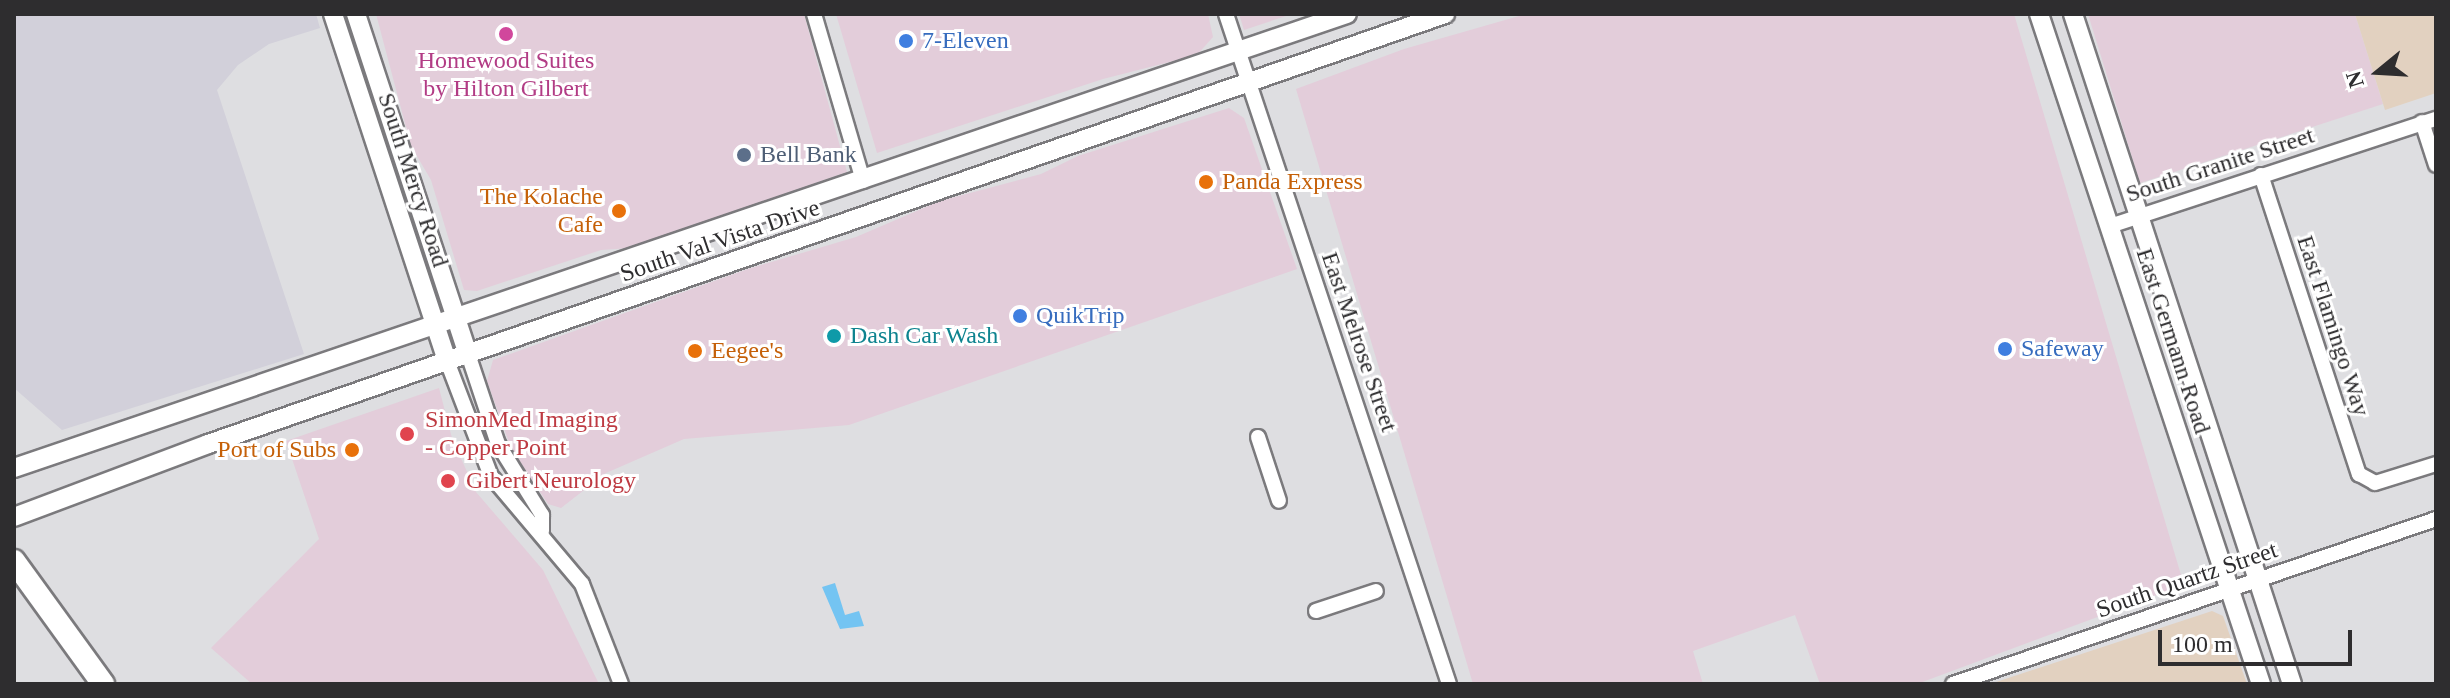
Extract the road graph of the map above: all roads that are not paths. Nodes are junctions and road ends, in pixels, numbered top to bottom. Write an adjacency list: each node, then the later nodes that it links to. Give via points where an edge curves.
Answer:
1 (333, 14): 19 (main road, South Mercy Road)
2 (356, 14): 18 (main road, South Mercy Road)
3 (814, 14): 14 (street)
4 (1226, 14): 9 (street, East Melrose Street)
5 (1347, 14): 9 (main road, South Val Vista Drive)
6 (1445, 14): 10 (main road, South Val Vista Drive)
7 (2039, 14): 17 (main road, East Germann Road)
8 (2073, 14): 16 (main road, East Germann Road)
9 (1238, 52): 10 (street, East Melrose Street); 14 (main road, South Val Vista Drive)
10 (1248, 81): 15 (main road, South Val Vista Drive); 36 (street, East Melrose Street)
11 (2429, 120): 12 (street); 13 (street, South Granite Street)
12 (2436, 165)
13 (2261, 175): 16 (street, South Granite Street); 23 (street, East Flamingo Way, via 2359,474 2375,483)
14 (863, 181): 15 (main road); 18 (main road, South Val Vista Drive)
15 (874, 213): 20 (main road, South Val Vista Drive)
16 (2140, 215): 17 (street, South Granite Street); 30 (main road, East Germann Road)
17 (2110, 226): 31 (main road, East Germann Road)
18 (456, 321): 19 (main road, South Val Vista Drive); 20 (main road, South Mercy Road)
19 (436, 328): 21 (main road, South Mercy Road); 24 (main road, South Val Vista Drive)
20 (468, 354): 21 (main road, South Val Vista Drive); 28 (street, via 498,444 542,515)
21 (447, 361): 26 (main road, South Val Vista Drive); 28 (street, via 491,476 529,526)
22 (1258, 437): 25 (street)
23 (2436, 464)
24 (14, 468)
25 (1279, 501)
26 (14, 517)
27 (2436, 519): 30 (street, South Quartz Street)
28 (542, 531): 35 (street, via 582,584)
29 (14, 561): 34 (highway)
30 (2258, 579): 31 (street, South Quartz Street); 39 (main road, East Germann Road)
31 (2228, 590): 37 (street, South Quartz Street); 38 (main road, East Germann Road)
32 (1376, 591): 33 (street)
33 (1316, 611)
34 (103, 684)
35 (621, 684)
36 (1449, 684)
37 (1953, 684)
38 (2261, 684)
39 (2292, 684)

